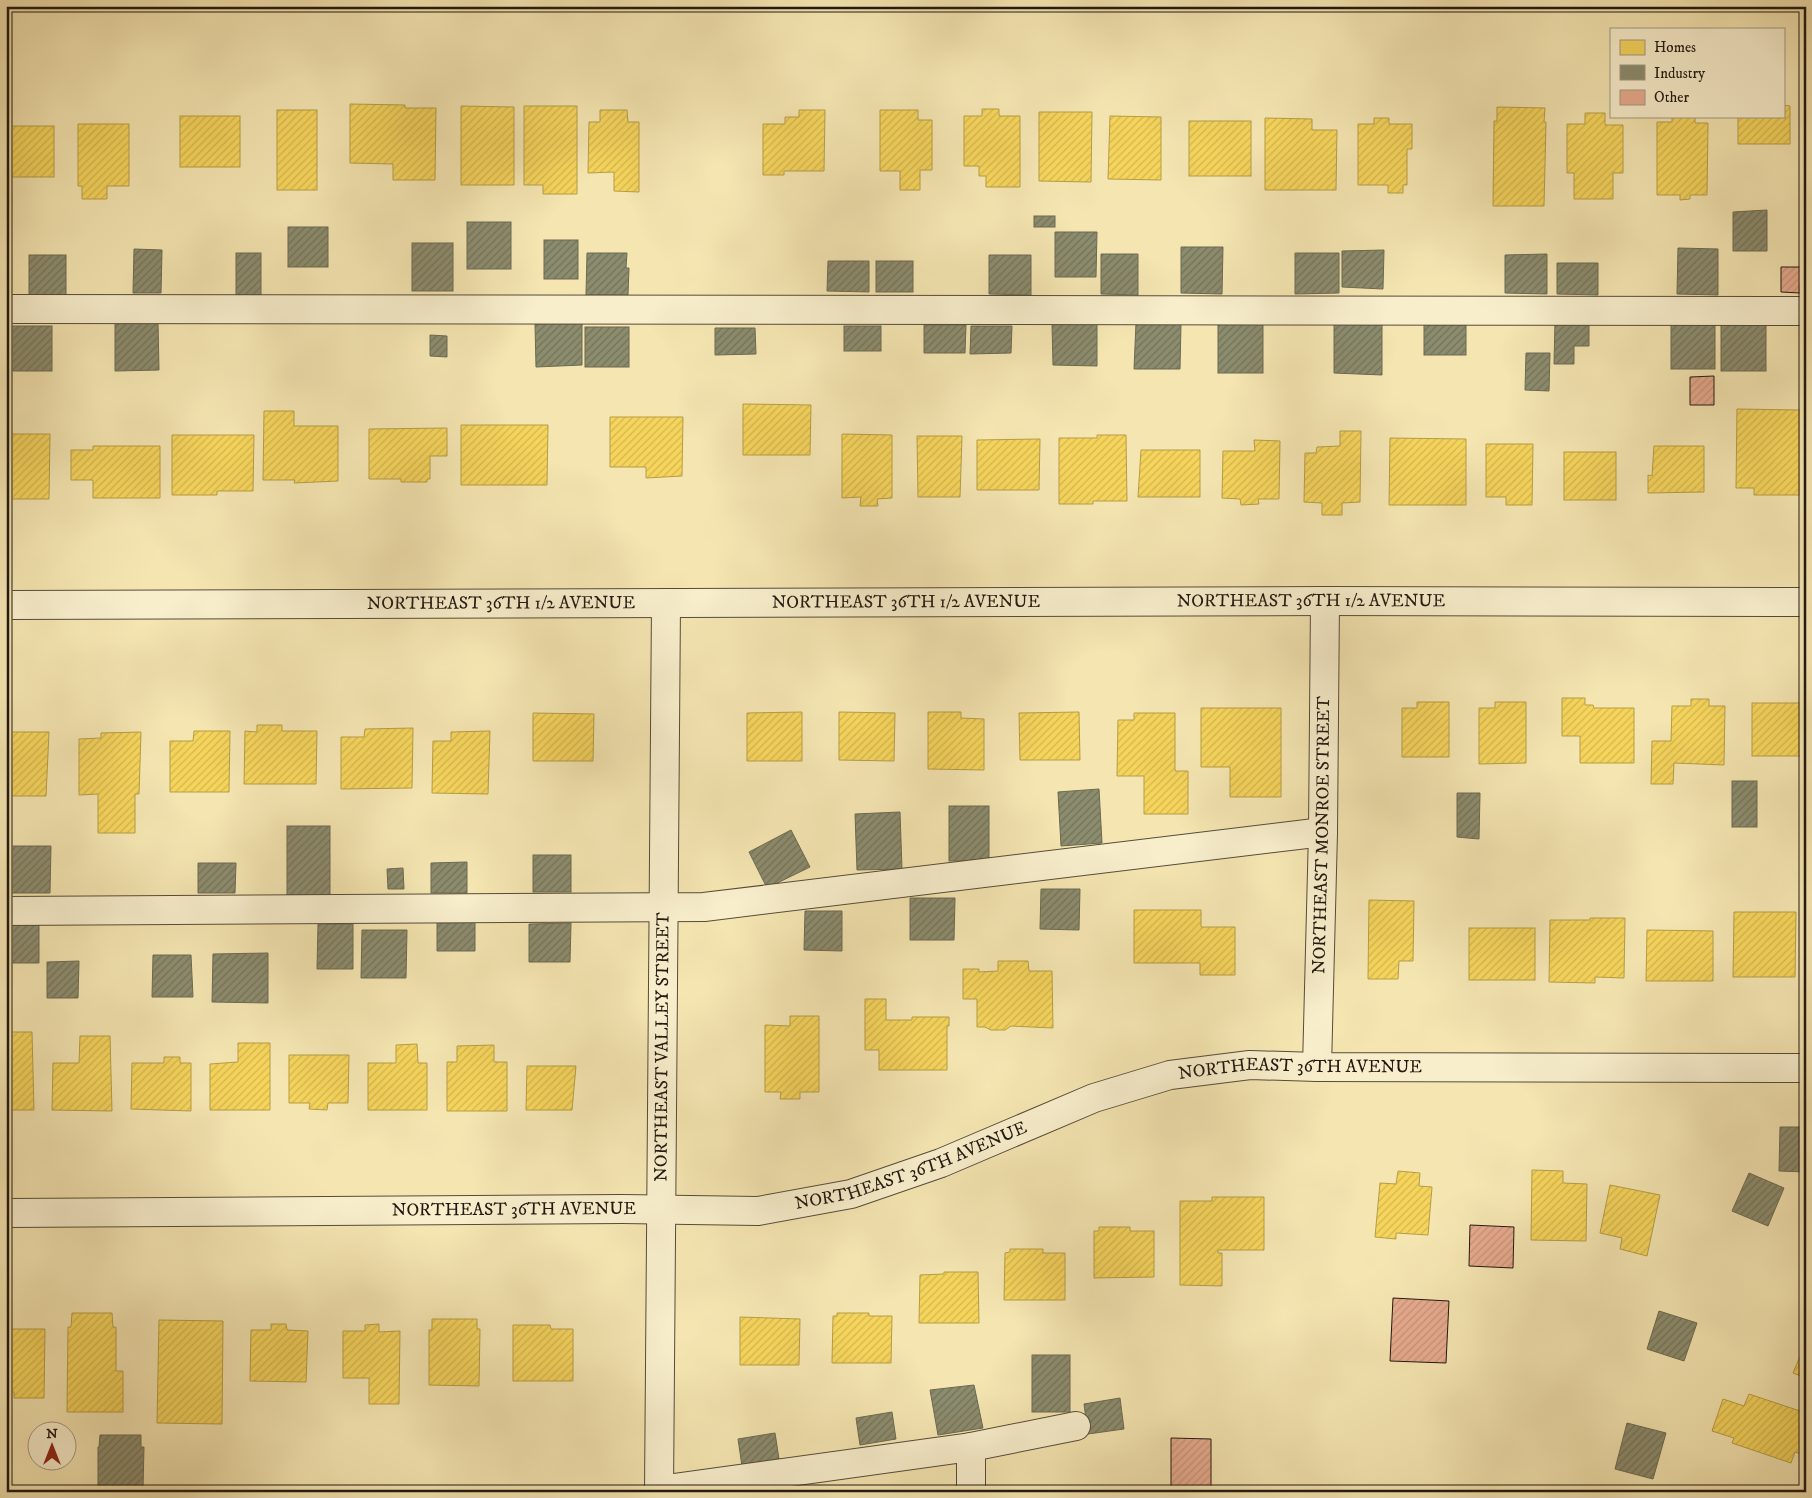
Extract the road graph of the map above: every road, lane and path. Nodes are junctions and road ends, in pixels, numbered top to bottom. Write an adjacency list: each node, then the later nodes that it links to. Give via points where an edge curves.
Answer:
1 (6, 309): 2 (street)
2 (1806, 311)
3 (1326, 601): 4 (street, NORTHEAST 36TH 1/2 AVENUE); 5 (street, NORTHEAST 36TH 1/2 AVENUE); 7 (street, NORTHEAST MONROE STREET)
4 (1806, 602)
5 (666, 603): 6 (street, NORTHEAST 36TH 1/2 AVENUE); 8 (street, NORTHEAST VALLEY STREET)
6 (6, 605)
7 (1323, 832): 8 (street, via 714,906); 10 (street, NORTHEAST MONROE STREET)
8 (664, 908): 9 (street); 12 (street, NORTHEAST VALLEY STREET)
9 (6, 911)
10 (1317, 1067): 11 (street, NORTHEAST 36TH AVENUE); 12 (street, NORTHEAST 36TH AVENUE, via 1250,1065 1170,1075 1094,1098 941,1163 851,1194 758,1211)
11 (1806, 1068)
12 (661, 1210): 13 (street, NORTHEAST 36TH AVENUE); 16 (street, NORTHEAST VALLEY STREET)
13 (6, 1213)
14 (1076, 1426): 15 (street)
15 (971, 1447): 16 (street); 17 (street)
16 (660, 1491)
17 (970, 1492)

